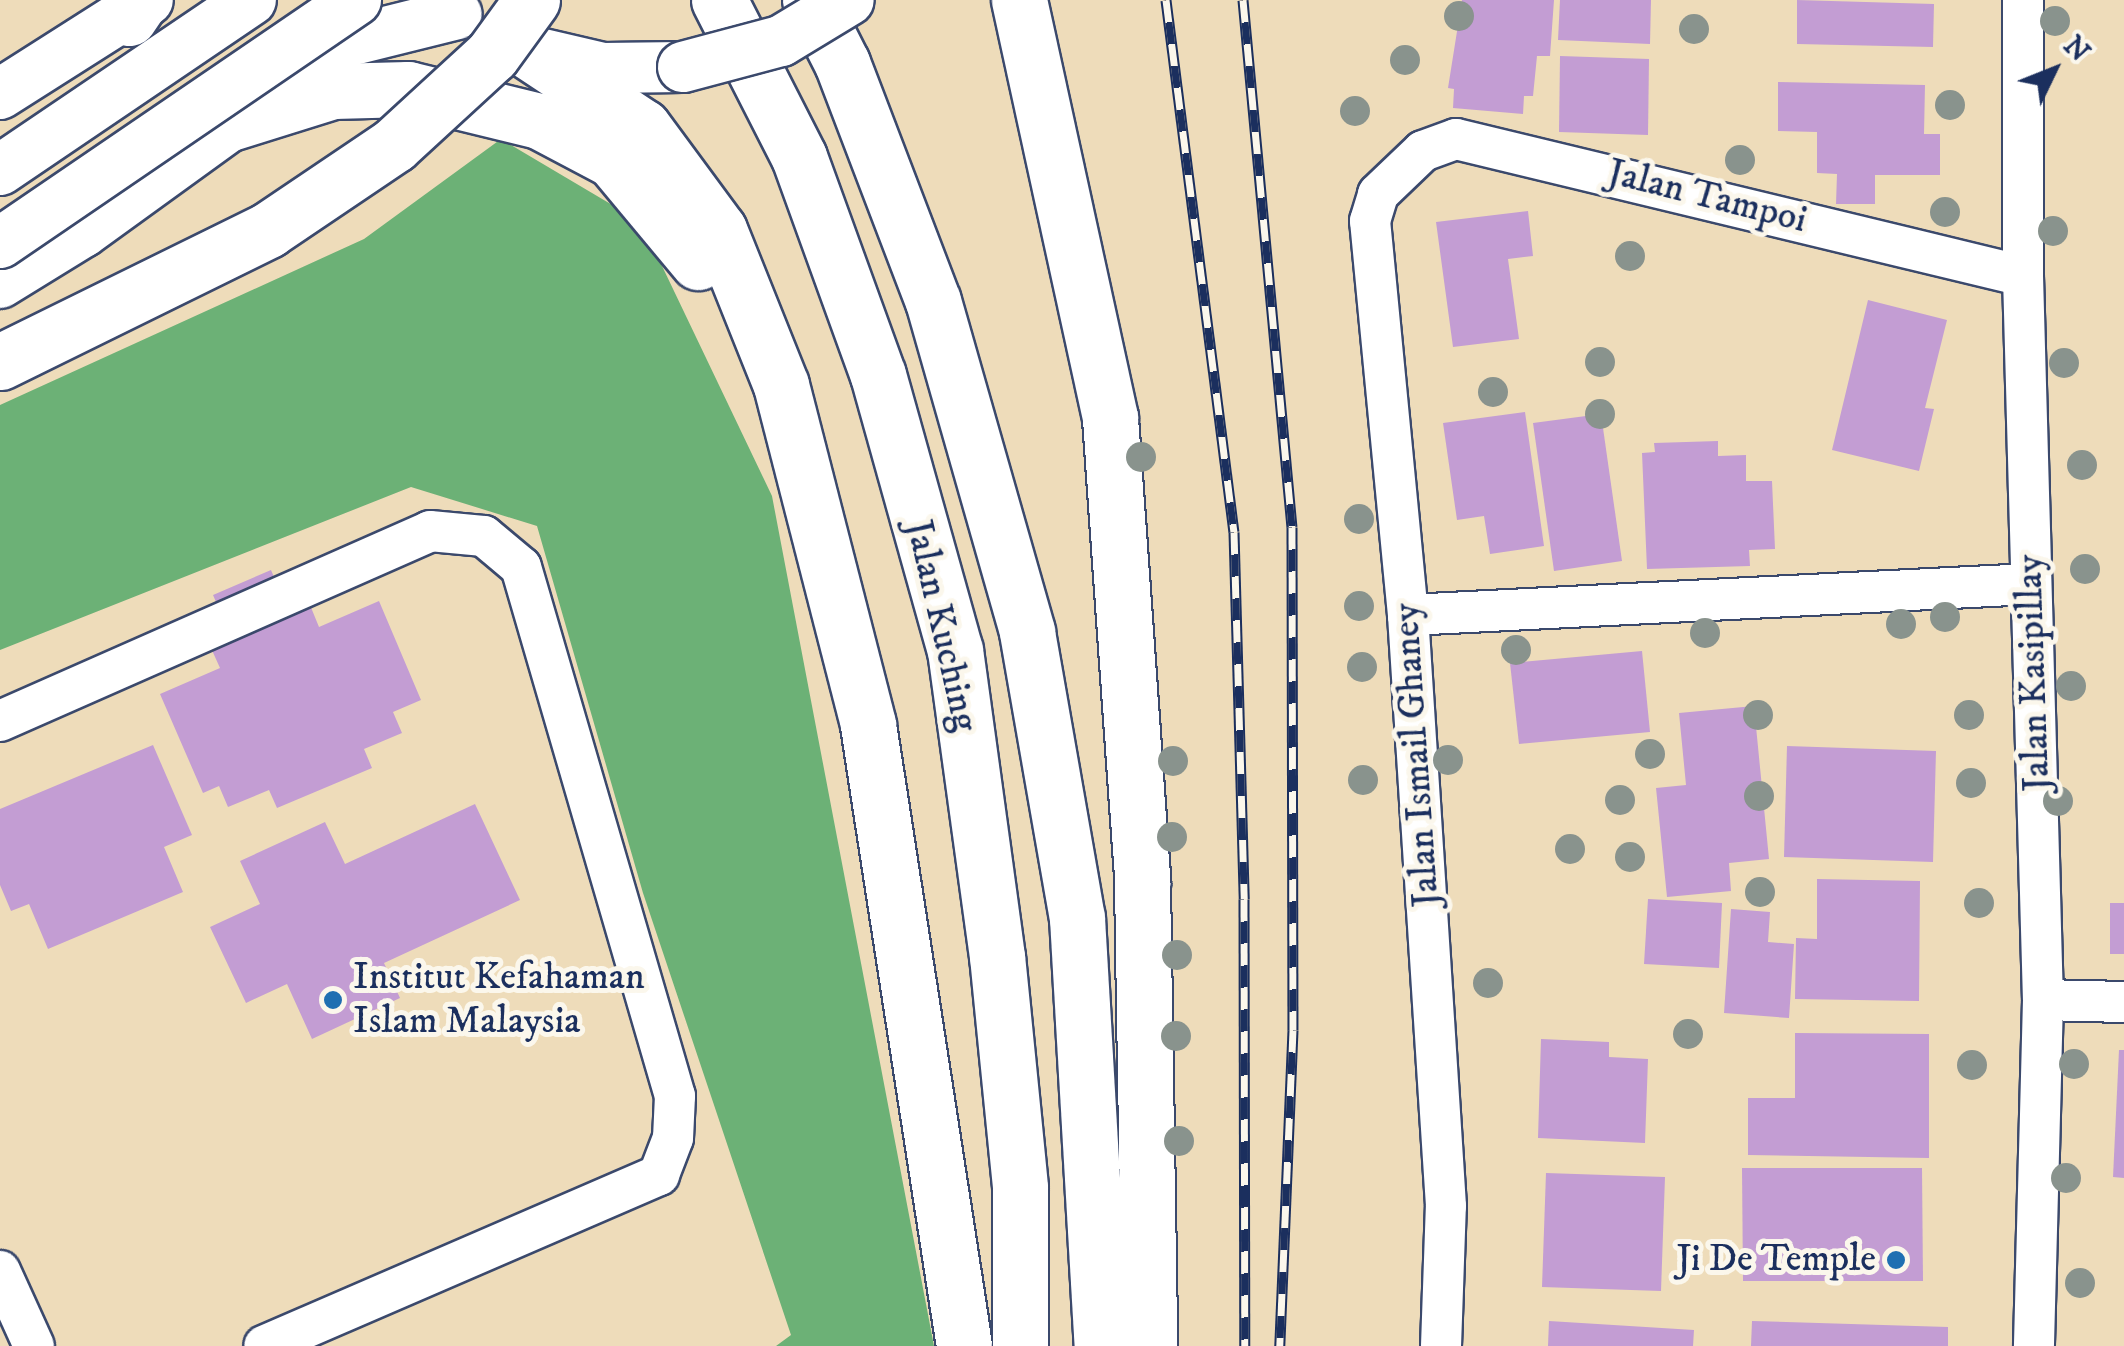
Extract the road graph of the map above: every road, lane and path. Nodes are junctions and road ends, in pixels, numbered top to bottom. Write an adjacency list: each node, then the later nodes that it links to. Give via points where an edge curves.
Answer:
1 (251, 0): 12 (main road, via 277,23 282,58 268,83); 13 (main road)
2 (356, 0): 15 (main road, bridge)
3 (720, 0): 29 (highway, Jalan Kuching, via 799,157 878,375 955,650 1020,1188)
4 (810, 0): 30 (highway, Jalan Kuching, via 842,63 933,302 1026,632 1078,918)
5 (849, 0): 10 (main road, bridge, via 781,41 683,67 603,68)
6 (2023, 0): 16 (street, Jalan Kasipillay)
7 (145, 4): 11 (main road)
8 (1022, 6): 31 (highway, via 1110,418 1142,881)
9 (448, 7): 10 (main road); 12 (main road, via 344,42)
10 (529, 24): 18 (highway, bridge, via 394,144 268,230); 19 (highway, via 643,127 719,230)
11 (0, 94)
12 (224, 125): 17 (main road, via 83,232); 19 (highway, via 332,91 408,89 539,121 613,160 681,238)
13 (0, 170)
14 (1398, 173): 16 (street, Jalan Tampoi, via 1423,151 1456,140); 21 (street, Jalan Ismail Ghaney, via 1378,194 1370,221)
15 (0, 243)
16 (2024, 276): 20 (street, Jalan Kasipillay)
17 (0, 283)
18 (0, 362)
19 (781, 385): 28 (highway, via 868,725)
20 (2031, 584): 21 (street); 23 (street, Jalan Kasipillay)
21 (1408, 614): 32 (street, Jalan Ismail Ghaney, via 1446,1206)
22 (0, 721): 27 (street, via 430,532 484,536 521,566 675,1096 673,1138 659,1175)
23 (2042, 1000): 24 (street); 33 (street, Jalan Kasipillay)
24 (2124, 1002)
25 (0, 1271): 26 (street)
26 (34, 1346)
27 (264, 1346)
28 (964, 1346)
29 (1020, 1346)
30 (1102, 1346)
31 (1149, 1346)
32 (1440, 1346)
33 (2034, 1346)

